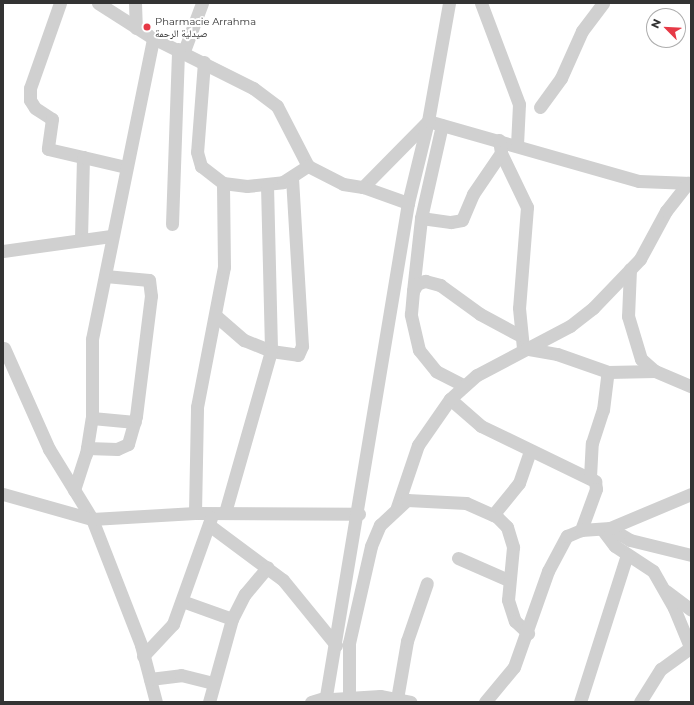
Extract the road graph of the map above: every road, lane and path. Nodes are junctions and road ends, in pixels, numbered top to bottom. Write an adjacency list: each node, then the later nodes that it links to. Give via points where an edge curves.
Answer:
1 (60, 3): 17 (street, via 33,81 30,100 35,108 52,119 48,149)
2 (98, 3): 8 (street)
3 (135, 3): 8 (street)
4 (202, 3): 10 (street)
5 (449, 3): 13 (street)
6 (481, 3): 15 (street, via 519,104)
7 (603, 3): 12 (street, via 582,32 561,78)
8 (136, 28): 9 (street)
9 (153, 38): 10 (street); 19 (street)
10 (181, 50): 11 (street); 27 (street)
11 (204, 62): 18 (street, via 277,106); 22 (street, via 198,112 198,160 201,166)
12 (540, 107)
13 (428, 121): 14 (street); 24 (street); 25 (street)
14 (442, 125): 16 (street); 26 (street)
15 (517, 145): 16 (street); 21 (street, via 639,181)
16 (500, 147): 26 (street, via 473,194 462,220 451,222); 35 (street, via 527,207)
17 (82, 157): 19 (street); 29 (street)
18 (308, 166): 20 (street); 24 (street, via 343,184)
19 (126, 167): 28 (street)
20 (292, 178): 23 (street); 38 (street, via 302,351 295,356)
21 (687, 181): 31 (street)
22 (223, 183): 23 (street); 34 (street, via 224,268)
23 (267, 185): 38 (street)
24 (363, 187): 25 (street)
25 (408, 203): 54 (street)
26 (421, 218): 33 (street)
27 (172, 224)
28 (111, 236): 29 (street); 32 (street)
29 (81, 240): 30 (street)
30 (3, 251)
31 (630, 270): 37 (street, via 609,294 570,326); 39 (street, via 631,333 640,359)
32 (105, 276): 44 (street, via 92,339); 45 (street, via 143,279 151,286)
33 (413, 291): 35 (street, via 420,282 434,282); 41 (street, via 411,314 420,350 436,371)
34 (216, 316): 38 (street, via 244,340); 53 (street, via 197,407)
35 (519, 335): 37 (street)
36 (3, 347): 49 (street, via 49,449)
37 (523, 348): 40 (street, via 557,354); 41 (street)
38 (271, 351): 56 (street)
39 (655, 371): 40 (street); 42 (street)
40 (608, 372): 48 (street, via 603,410 592,443)
41 (463, 385): 43 (street)
42 (691, 386)
43 (450, 399): 47 (street, via 482,426); 52 (street, via 418,445)
44 (92, 418): 45 (street); 46 (street)
45 (135, 422): 46 (street, via 124,448)
46 (87, 448): 49 (street)
47 (530, 451): 48 (street); 55 (street, via 519,483)
48 (590, 477): 59 (street, via 595,481 596,489)
49 (74, 490): 57 (street)
50 (3, 494): 57 (street)
51 (691, 494): 58 (street)
52 (397, 507): 55 (street, via 414,499 456,500); 76 (street, via 375,534 363,575 349,643)
53 (195, 513): 56 (street); 57 (street)
54 (359, 514): 56 (street); 71 (street)
55 (493, 515): 64 (street, via 511,535 513,559)
56 (215, 517): 63 (street); 67 (street)
57 (92, 519): 73 (street)
58 (606, 529): 59 (street); 60 (street); 61 (street, via 630,540)
59 (581, 530): 70 (street, via 567,536 560,545)
60 (627, 555): 66 (street, via 653,571); 83 (street)
61 (691, 555)
62 (458, 558): 64 (street)
63 (268, 567): 69 (street, via 245,594); 71 (street, via 297,594)
64 (508, 580): 70 (street, via 512,617)
65 (427, 583): 78 (street, via 407,641)
66 (666, 591): 68 (street); 72 (street)
67 (182, 601): 69 (street); 73 (street, via 173,624)
68 (691, 610)
69 (232, 619): 75 (street)
70 (528, 633): 82 (street, via 514,667)
71 (336, 645): 77 (street)
72 (691, 648): 84 (street, via 661,669)
73 (144, 656): 74 (street)
74 (150, 679): 75 (street, via 181,674); 79 (street)
75 (213, 683): 80 (street)
76 (349, 697): 77 (street); 78 (street)
77 (330, 700): 81 (street)
78 (402, 700)
79 (156, 702)
80 (208, 702)
81 (311, 702)
82 (485, 702)
83 (580, 702)
84 (640, 702)

